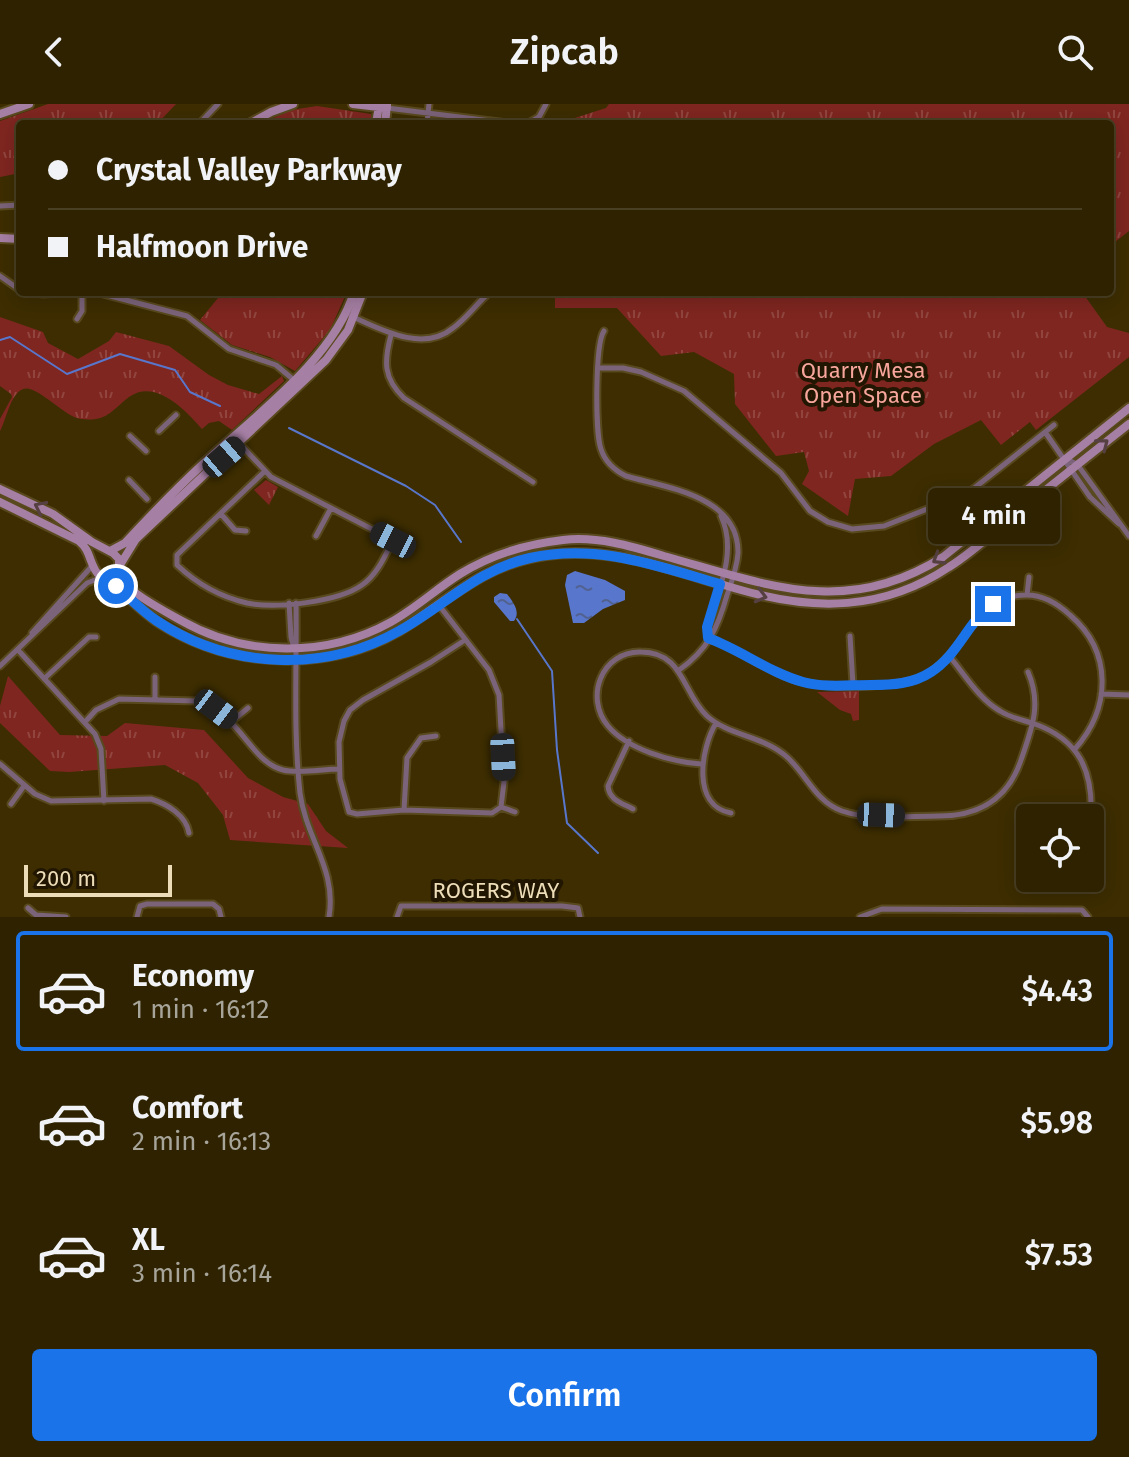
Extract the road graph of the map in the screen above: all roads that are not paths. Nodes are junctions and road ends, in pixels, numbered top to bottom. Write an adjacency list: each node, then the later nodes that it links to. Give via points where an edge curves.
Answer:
1 (29, 104): 9 (main road)
2 (218, 104): 10 (street)
3 (293, 104): 11 (main road)
4 (353, 104): 7 (main road)
5 (429, 104): 8 (street)
6 (546, 104): 14 (street)
7 (383, 106): 8 (street)
8 (428, 113): 12 (street); 13 (street)
9 (0, 114)
10 (203, 120)
11 (256, 120)
12 (427, 120)
13 (476, 120)
14 (534, 120)
15 (82, 296): 21 (street)
16 (110, 296): 25 (street, via 187,316 229,349 276,365)
17 (354, 296): 20 (main road)
18 (361, 296): 20 (main road)
19 (486, 296): 23 (street, via 441,335)
20 (351, 316): 23 (street); 25 (main road, via 334,351)
21 (77, 319)
22 (604, 331): 24 (street)
23 (391, 335): 39 (street, via 385,366 393,388)
24 (598, 368): 31 (street, via 635,370 684,391 781,473 810,511 852,529 884,526 968,493); 44 (street, via 598,441 608,463 626,476 702,499)
25 (296, 382): 33 (main road)
26 (1129, 408): 35 (main road)
27 (176, 415): 30 (street)
28 (1129, 424): 36 (main road, one-way to 28)
29 (1054, 425): 31 (street)
30 (159, 431)
31 (1045, 432): 35 (street)
32 (130, 436): 34 (street)
33 (236, 440): 37 (street); 50 (main road, via 203,464 125,543); 52 (main road, via 136,539)
34 (146, 451)
35 (1065, 459): 36 (street); 54 (main road, one-way to 54, via 952,551 898,579 823,593)
36 (1074, 468): 46 (street); 46 (street, via 1090,497); 58 (main road, one-way to 36, via 823,605 902,591 960,560)
37 (264, 472): 43 (street); 45 (street)
38 (129, 480): 41 (street)
39 (533, 482)
40 (0, 489): 50 (main road, one-way to 40, via 53,514)
41 (147, 499)
42 (0, 502): 51 (main road, via 79,541)
43 (331, 508): 49 (street); 60 (street, via 393,540 362,585 341,596)
44 (719, 512): 53 (street, via 729,545); 54 (street, via 737,539)
45 (221, 514): 47 (street, via 235,530); 60 (street, via 177,555 177,565 194,580 249,603)
46 (1119, 524): 48 (street)
47 (246, 531)
48 (1128, 531)
49 (316, 536)
50 (109, 551): 51 (main road, via 98,554); 52 (main road)
51 (93, 564): 56 (main road); 66 (street)
52 (120, 566): 56 (main road, via 115,575); 67 (main road, via 130,588 200,630 239,643)
53 (723, 573): 54 (main road); 57 (street); 67 (main road, via 615,543 574,539 531,546 473,567 381,627 340,642)
54 (734, 576): 58 (street)
55 (1029, 577): 59 (street)
56 (104, 578): 66 (street, via 87,583); 70 (main road, via 185,637 236,655)
57 (720, 584): 58 (main road); 61 (main road, via 627,558 573,552 500,567); 64 (street)
58 (730, 587): 64 (street, via 718,626)
59 (1027, 595): 69 (street, via 1005,598 983,610); 77 (street, via 1062,607 1082,625 1099,656)
60 (292, 603): 67 (street)
61 (438, 604): 65 (street); 70 (main road, via 372,644)
62 (850, 636): 76 (street)
63 (96, 637): 75 (street, via 89,637)
64 (708, 638): 72 (street); 76 (street, via 805,683)
65 (465, 640): 82 (street); 98 (street, via 489,670 499,695)
66 (27, 641): 68 (street)
67 (294, 649): 70 (street)
68 (18, 650): 71 (street); 75 (street)
69 (950, 657): 76 (street, via 918,679); 86 (street, via 987,703)
70 (295, 660): 93 (street)
71 (0, 666)
72 (679, 670): 85 (street, via 697,705); 88 (street, via 645,652 622,656 605,669 597,687 598,709 608,726)
73 (1028, 672): 86 (street, via 1036,701)
74 (155, 677): 79 (street)
75 (45, 678): 84 (street)
76 (853, 685)
77 (1101, 694): 78 (street); 89 (street, via 1098,716)
78 (1129, 695)
79 (155, 700): 83 (street, via 206,703); 84 (street, via 119,699)
80 (343, 703): 82 (street)
81 (248, 708): 83 (street)
82 (350, 710): 92 (street, via 339,742)
83 (232, 721): 93 (street, via 271,764)
84 (85, 722): 95 (street, via 101,749)
85 (716, 723): 86 (street, via 786,755 823,801 843,811 940,816 970,813 1001,795 1016,774); 91 (street)
86 (1032, 723): 89 (street)
87 (436, 736): 100 (street, via 421,738 407,758)
88 (629, 741): 91 (street, via 660,757); 99 (street, via 608,786 613,798)
89 (1075, 749): 97 (street, via 1090,783)
90 (0, 764): 94 (street)
91 (701, 764): 102 (street, via 707,792 721,811)
92 (339, 769): 93 (street); 100 (street, via 349,812)
93 (299, 770): 110 (street, via 307,825 330,883)
94 (24, 786): 95 (street, via 51,801); 96 (street)
95 (104, 801): 103 (street, via 151,799 166,804 188,825)
96 (11, 804)
97 (1091, 804)
98 (501, 807): 100 (street, via 492,813); 101 (street)
99 (633, 809)
100 (404, 810)
101 (515, 812)
102 (731, 813)
103 (189, 833)
104 (467, 906): 111 (street, ROGERS WAY, via 404,906); 112 (street); 113 (street, ROGERS WAY, via 570,906 578,908)
105 (28, 908): 107 (street, via 36,915)
106 (1013, 914): 114 (street, via 882,909); 115 (street, via 1082,910)
107 (66, 917)
108 (137, 917): 109 (street, via 144,904 213,904)
109 (221, 917)
110 (329, 917)
111 (397, 917)
112 (467, 917)
113 (580, 917)
114 (860, 917)
115 (1088, 917)

